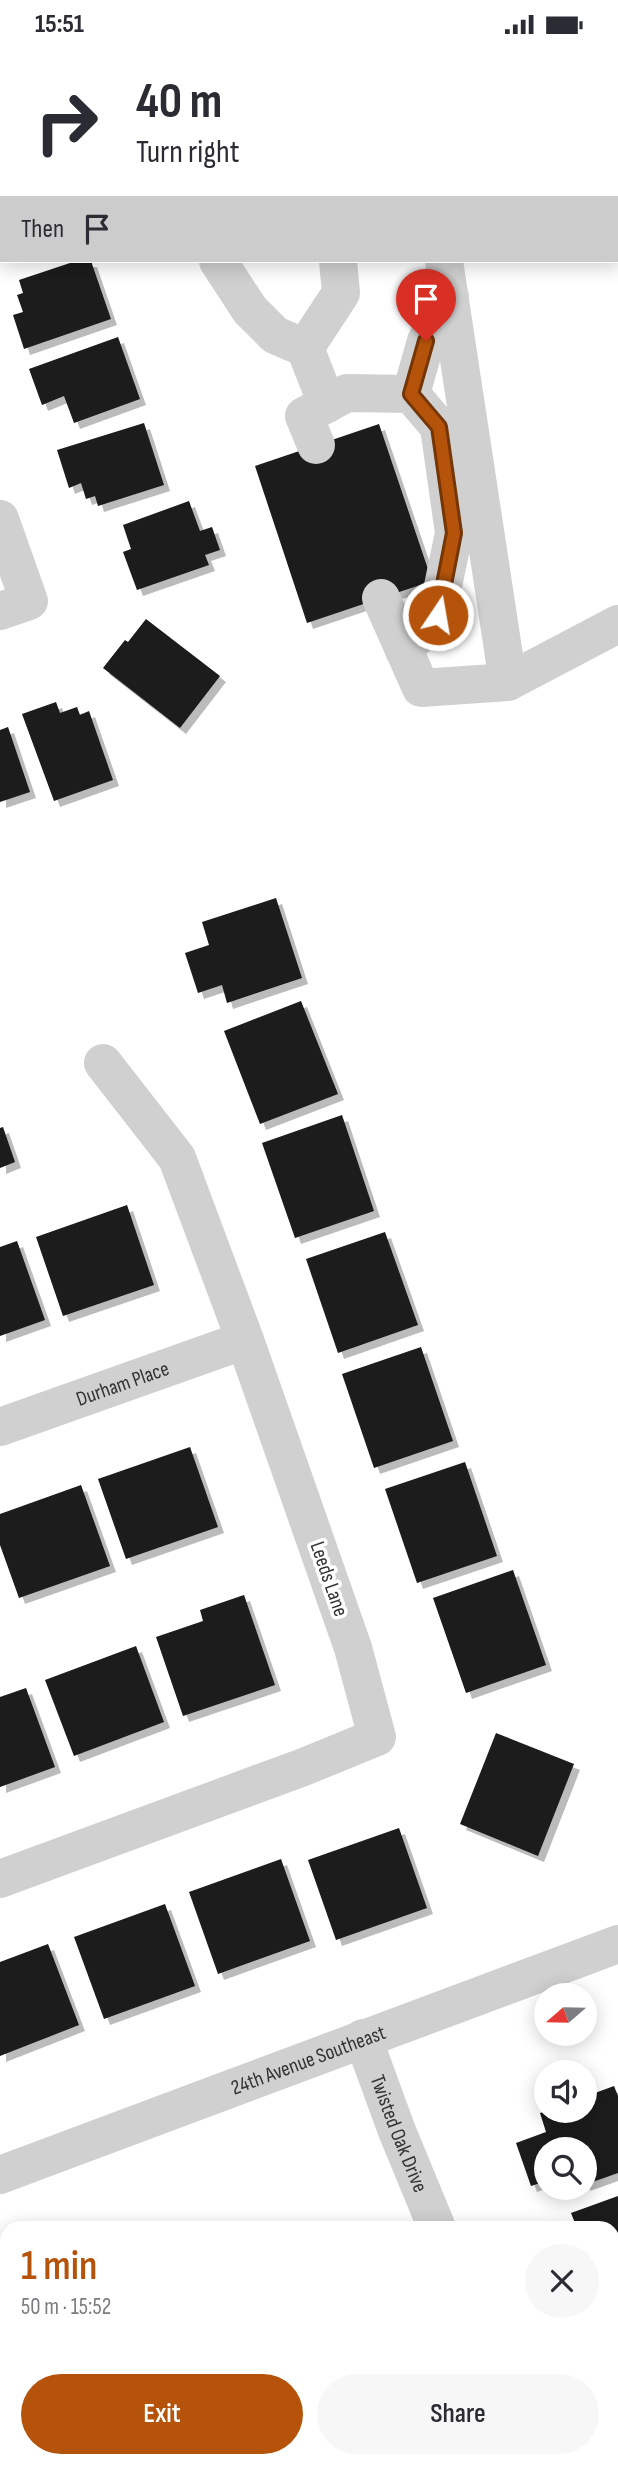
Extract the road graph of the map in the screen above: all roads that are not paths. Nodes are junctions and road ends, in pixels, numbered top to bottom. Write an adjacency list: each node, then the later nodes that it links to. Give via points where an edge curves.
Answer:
1 (219, 263): 4 (street, via 250,310 275,335)
2 (338, 263): 4 (street, via 341,293)
3 (447, 279): 5 (street); 13 (street)
4 (305, 348): 6 (street)
5 (411, 394): 6 (street, via 347,393); 14 (street, via 439,427 454,533 438,615)
6 (327, 404): 7 (street, via 304,416)
7 (316, 445)
8 (0, 519): 11 (street, via 29,601)
9 (380, 599): 14 (street)
10 (618, 607): 13 (street, via 543,640)
11 (0, 611)
12 (618, 624): 15 (street)
13 (501, 625): 15 (street)
14 (404, 650): 15 (street, via 421,688)
15 (508, 682)
16 (103, 1063): 17 (street, Leeds Lane, via 177,1158)
17 (245, 1340): 18 (street, Durham Place); 19 (street, Leeds Lane, via 353,1648 377,1737)
18 (0, 1427)
19 (0, 1879)
20 (618, 1944): 21 (street, 24th Avenue Southeast)
21 (363, 2038): 22 (street, 24th Avenue Southeast); 23 (street, Twisted Oak Drive)
22 (0, 2175)
23 (434, 2221)

